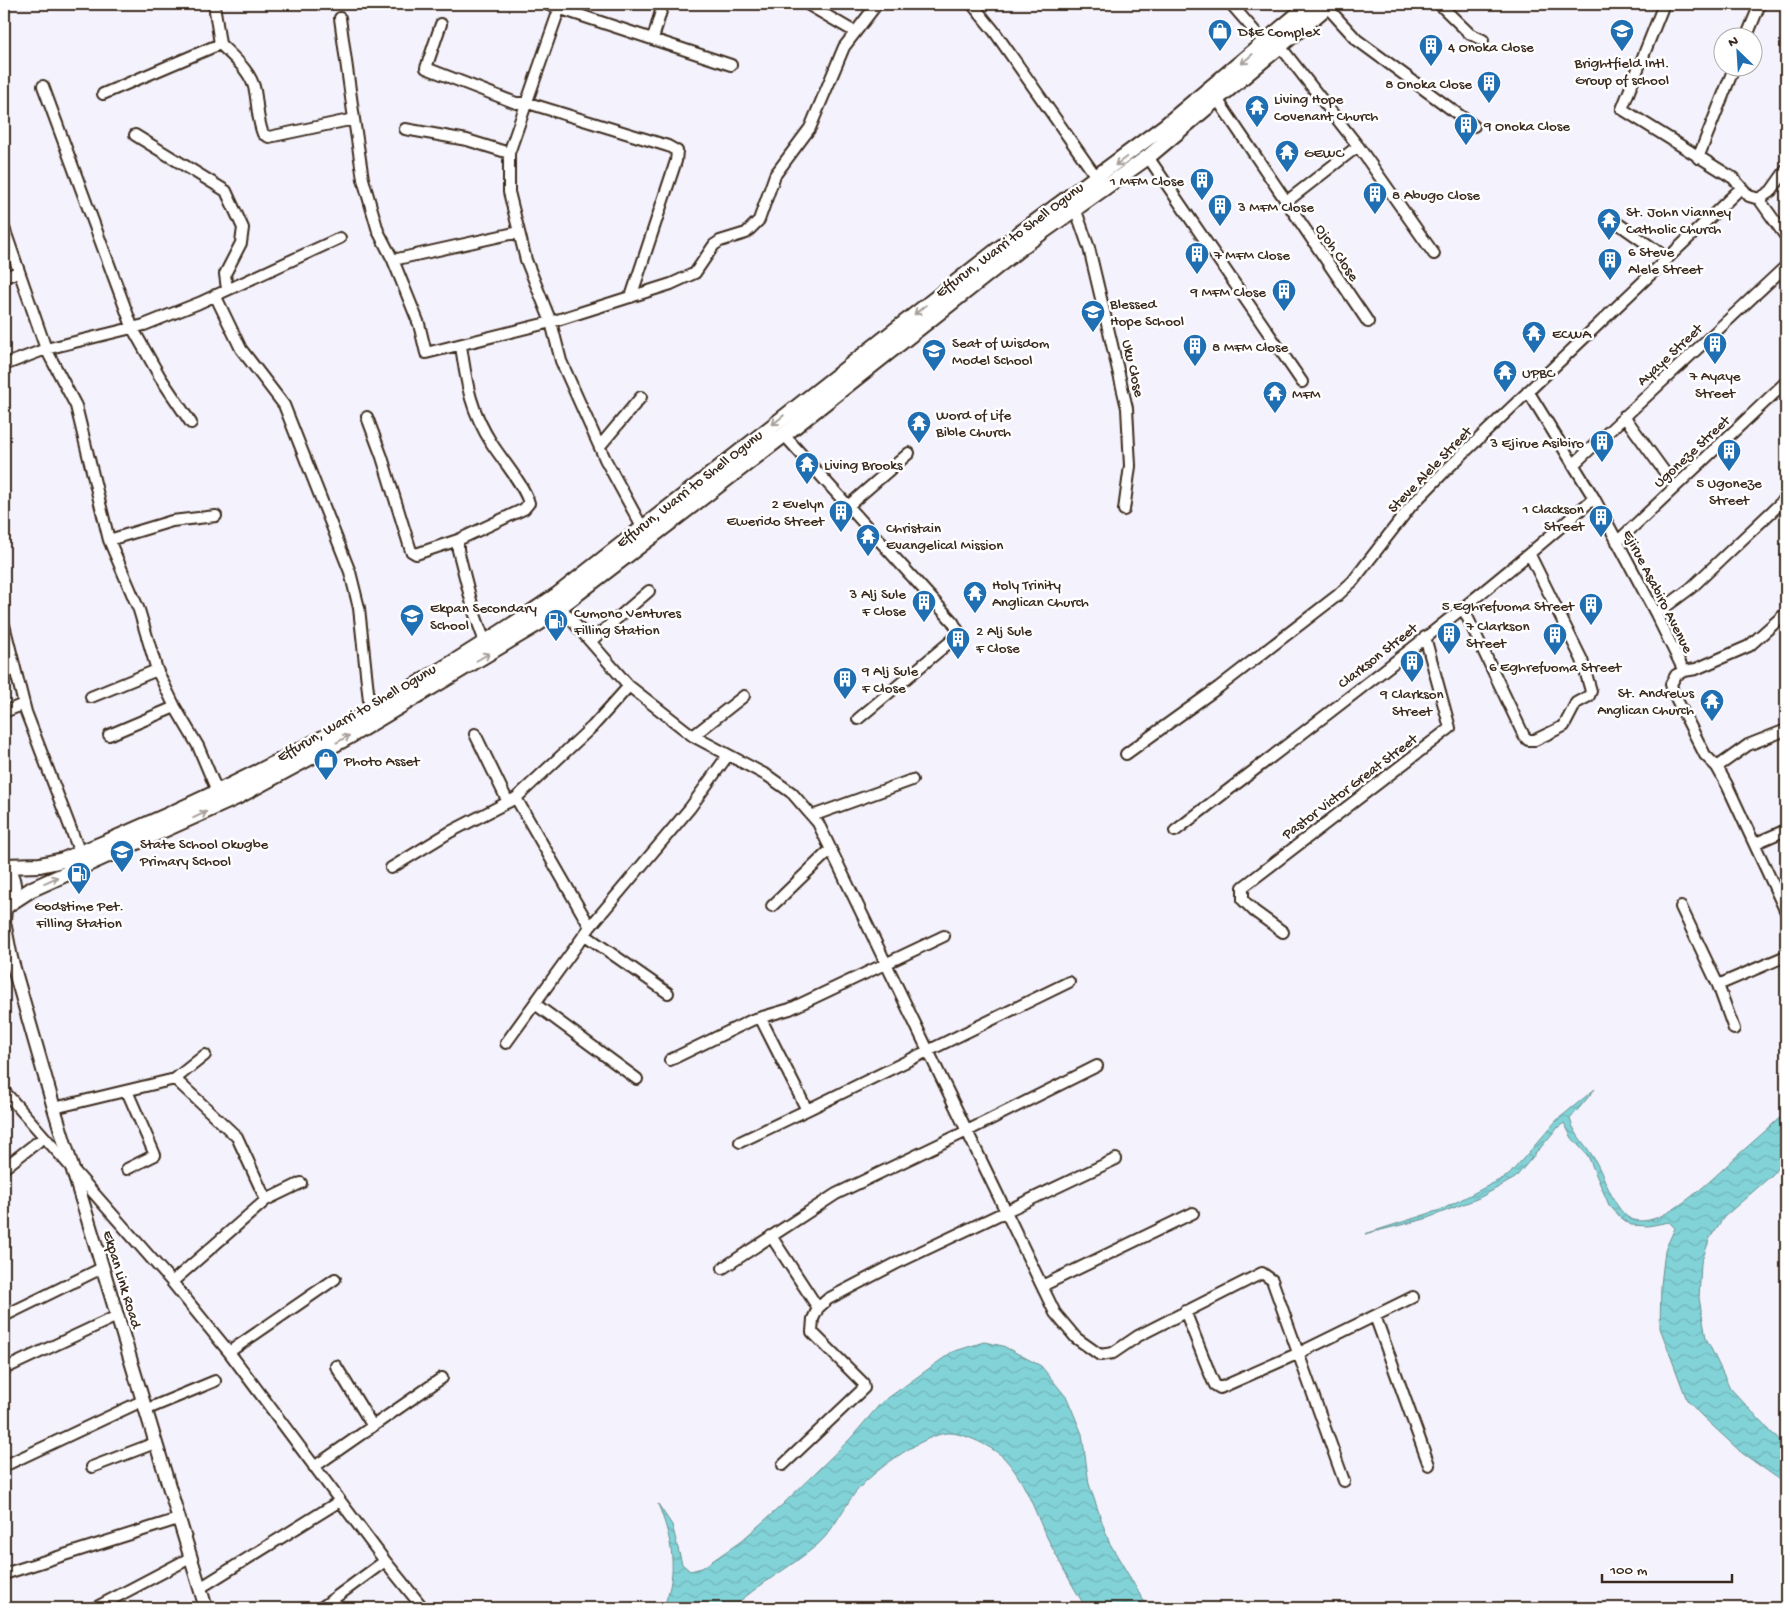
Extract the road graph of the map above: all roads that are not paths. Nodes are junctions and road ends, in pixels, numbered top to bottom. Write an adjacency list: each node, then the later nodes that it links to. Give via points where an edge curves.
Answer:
1 (214, 4): 21 (street)
2 (546, 4): 13 (street)
3 (663, 4): 18 (street)
4 (807, 4): 17 (street)
5 (877, 4): 17 (street)
6 (972, 4): 38 (street)
7 (1231, 4): 20 (street)
8 (1310, 4): 20 (main road, Effurun, Warri to Shell Ogunu)
9 (1439, 4): 19 (street, via 1470,34)
10 (1664, 4): 36 (street, via 1622,109)
11 (1760, 4): 16 (street)
12 (1329, 5): 22 (main road, Effurun, Warri to Shell Ogunu); 30 (street, via 1357,40)
13 (560, 6): 18 (street); 28 (street)
14 (340, 18): 29 (street)
15 (441, 24): 28 (street, via 426,68 516,103)
16 (1750, 28)
17 (855, 32): 56 (street, via 844,47 810,128 775,174 766,206 754,226 746,233 714,245 694,272 671,284)
18 (653, 39): 23 (street)
19 (1483, 40)
20 (1265, 43): 38 (main road, Effurun, Warri to Shell Ogunu, one-way to 38)
21 (220, 44): 26 (street); 29 (street, via 252,80 261,128 268,137)
22 (1280, 46): 27 (main road, Effurun, Warri to Shell Ogunu); 33 (street)
23 (731, 64)
24 (1730, 78): 36 (street)
25 (43, 86): 59 (street)
26 (103, 94)
27 (1217, 99): 35 (main road, Effurun, Warri to Shell Ogunu); 41 (street, Ojoh Close)
28 (528, 103): 34 (street); 56 (street, via 677,151)
29 (354, 119): 50 (street, via 363,179 378,231)
30 (1474, 126)
31 (405, 129): 34 (street, via 466,140)
32 (135, 135): 54 (street, via 226,192 243,228 241,243 225,274)
33 (1358, 146): 41 (street); 48 (street)
34 (509, 153): 45 (street, via 509,192)
35 (1148, 157): 42 (main road, Effurun, Warri to Shell Ogunu); 63 (street)
36 (1698, 158): 39 (street, via 1733,178)
37 (1786, 170): 40 (street, via 1771,191)
38 (1098, 178): 67 (main road, Effurun, Warri to Shell Ogunu, one-way to 67)
39 (1741, 188): 40 (street, via 1749,196); 49 (street, Steve Alele Street)
40 (1759, 199): 46 (street)
41 (1286, 202): 58 (street, Ojoh Close)
42 (1075, 208): 68 (main road, Effurun, Warri to Shell Ogunu); 80 (street, Uku Close, via 1089,248 1128,408 1130,466)
43 (1613, 220): 49 (street)
44 (4, 228): 52 (street)
45 (520, 232): 50 (street); 57 (street, via 526,260)
46 (1786, 237)
47 (340, 238): 54 (street)
48 (1434, 254)
49 (1668, 258): 65 (street, Steve Alele Street)
50 (393, 260): 60 (street, via 419,324 426,353)
51 (1786, 266): 69 (street, Ayaye Street)
52 (19, 272): 53 (street); 61 (street)
53 (4, 277)
54 (228, 289): 55 (street)
55 (215, 295): 59 (street); 103 (street, via 241,349 284,405 350,572 359,608)
56 (631, 297): 57 (street)
57 (551, 322): 60 (street); 73 (street, via 561,361)
58 (1368, 322)
59 (133, 329): 61 (street); 71 (street)
60 (461, 346): 84 (street, via 468,395 491,442 529,503 524,509)
61 (46, 349): 62 (street); 83 (street, via 76,406)
62 (4, 365)
63 (1302, 382)
64 (1786, 382): 85 (street, Ugoneze Street)
65 (1528, 391): 75 (street, Ejirue Asabiro Avenue); 111 (street, Steve Alele Street, via 1411,506 1353,581 1338,595)
66 (641, 397): 73 (street)
67 (806, 398): 68 (main road); 82 (main road, Effurun, Warri to Shell Ogunu, one-way to 82)
68 (816, 410): 72 (main road, Effurun, Warri to Shell Ogunu)
69 (1624, 416): 75 (street, Ayaye Street); 76 (street)
70 (367, 417): 84 (street, via 411,551 416,554)
71 (191, 423)
72 (784, 435): 79 (street); 88 (main road, Effurun, Warri to Shell Ogunu)
73 (600, 446): 82 (street)
74 (908, 453): 79 (street)
75 (1573, 465): 77 (street, Ejirue Asabiro Avenue)
76 (1669, 478)
77 (1594, 498): 85 (street, Ejirue Asabiro Avenue); 86 (street, Clarkson Street)
78 (1786, 498): 91 (street, via 1690,588)
79 (848, 506): 105 (street, via 958,631 957,636)
80 (1124, 510)
81 (216, 516): 83 (street, via 172,522)
82 (642, 527): 95 (main road, Effurun, Warri to Shell Ogunu, via 557,595)
83 (109, 540): 96 (street, via 139,610)
84 (458, 540): 95 (street, via 474,612)
85 (1617, 542): 91 (street, Ejirue Asabiro Avenue)
86 (1530, 555): 89 (street, Clarkson Street); 89 (street, via 1582,660 1591,691 1589,696 1576,703 1564,726 1535,740 1524,736)
87 (649, 591): 94 (street)
88 (561, 608): 94 (street); 125 (main road, Effurun, Warri to Shell Ogunu, one-way to 88, via 18,896 48,881 237,798 350,736)
89 (1464, 608): 93 (street, Clarkson Street)
90 (1786, 613): 97 (street, via 1749,646)
91 (1656, 614): 97 (street, Ejirue Asabiro Avenue)
92 (4, 625): 101 (street)
93 (1425, 637): 118 (street, Clarkson Street); 129 (street, Pastor Victor Great Street, via 1450,728 1243,887 1244,900)
94 (591, 641): 98 (street)
95 (485, 642): 103 (main road, Effurun, Warri to Shell Ogunu)
96 (157, 670): 100 (street); 102 (street)
97 (1684, 671): 112 (street, Ejirue Asabiro Avenue, via 1676,675 1671,684 1673,692 1705,755)
98 (630, 686): 109 (street); 115 (street, via 586,732)
99 (744, 696): 109 (street)
100 (91, 697)
101 (24, 704): 104 (street); 121 (street)
102 (175, 706): 108 (street); 114 (street, via 198,746)
103 (370, 710): 114 (main road, Effurun, Warri to Shell Ogunu)
104 (4, 712)
105 (858, 718)
106 (1786, 730): 112 (street, via 1748,745)
107 (475, 734): 115 (street)
108 (109, 735)
109 (693, 736): 110 (street)
110 (728, 754): 116 (street, via 792,793); 128 (street, via 690,808)
111 (1126, 754)
112 (1717, 767): 119 (street, Ejirue Asabiro Avenue)
113 (912, 780): 116 (street)
114 (217, 791): 121 (main road, Effurun, Warri to Shell Ogunu)
115 (512, 800): 123 (street); 128 (street)
116 (812, 816): 120 (street)
117 (1786, 830): 119 (street)
118 (1175, 831)
119 (1756, 843): 127 (street, Ejirue Asabiro Avenue)
120 (831, 850): 124 (street); 134 (street)
121 (80, 853): 122 (main road, Effurun, Warri to Shell Ogunu, via 40,865)
122 (4, 867): 125 (main road, via 13,880 14,888)
123 (391, 868)
124 (772, 906)
125 (6, 907): 133 (street, via 4,922)
126 (1681, 907): 136 (street)
127 (1786, 912)
128 (588, 931): 137 (street); 138 (street)
129 (1283, 932)
130 (944, 936): 134 (street)
131 (4, 946): 133 (street)
132 (1786, 956): 136 (street)
133 (11, 958): 150 (street, Ekpan Link Road)
134 (886, 963): 139 (street, via 790,1009); 142 (street)
135 (1069, 982): 142 (street)
136 (1718, 985): 140 (street)
137 (668, 993)
138 (535, 1004): 141 (street); 147 (street)
139 (761, 1019): 144 (street, via 752,1020); 151 (street)
140 (1734, 1029)
141 (506, 1044)
142 (928, 1051): 151 (street); 152 (street)
143 (205, 1055): 146 (street)
144 (670, 1060)
145 (1097, 1066): 152 (street)
146 (175, 1079): 149 (street); 160 (street, via 237,1137)
147 (636, 1079)
148 (4, 1090): 153 (street)
149 (127, 1091): 150 (street); 157 (street, via 156,1156)
150 (54, 1108): 158 (street, Ekpan Link Road)
151 (807, 1110): 154 (street)
152 (967, 1131): 161 (street); 163 (street, via 836,1194)
153 (44, 1136): 156 (street); 158 (street)
154 (740, 1142)
155 (1116, 1159): 161 (street)
156 (4, 1168)
157 (127, 1169)
158 (73, 1170): 164 (street, Ekpan Link Road); 167 (street)
159 (301, 1182): 160 (street)
160 (266, 1200): 167 (street)
161 (1006, 1212): 168 (street); 170 (street, via 895,1264 828,1299)
162 (1193, 1213): 168 (street)
163 (771, 1236): 165 (street); 170 (street)
164 (102, 1268): 172 (street); 173 (street, Ekpan Link Road)
165 (723, 1268)
166 (335, 1279): 175 (street)
167 (172, 1282): 175 (street)
168 (1042, 1286): 171 (street, via 1064,1326 1089,1350 1100,1355 1113,1353)
169 (1413, 1297): 174 (street)
170 (818, 1308): 184 (street, via 812,1332 863,1383 864,1388)
171 (1185, 1312): 176 (street, via 1217,1387 1224,1387); 176 (street, via 1257,1275 1266,1275 1272,1280)
172 (4, 1316)
173 (117, 1316): 178 (street); 181 (street, Ekpan Link Road)
174 (1374, 1316): 176 (street); 185 (street)
175 (229, 1352): 188 (street)
176 (1299, 1353): 189 (street)
177 (336, 1366): 182 (street)
178 (4, 1369)
179 (442, 1378): 182 (street)
180 (215, 1381): 181 (street)
181 (143, 1406): 183 (street, Ekpan Link Road); 186 (street)
182 (372, 1424): 188 (street)
183 (155, 1442): 187 (street); 191 (street, Ekpan Link Road)
184 (783, 1465)
185 (1429, 1465)
186 (4, 1466)
187 (92, 1467)
188 (314, 1467): 190 (street)
189 (1344, 1481)
190 (340, 1501): 193 (street); 195 (street)
191 (178, 1519): 192 (street, Ekpan Link Road); 194 (street)
192 (190, 1558): 195 (street, Ekpan Link Road); 196 (street)
193 (385, 1561): 198 (street); 199 (street)
194 (4, 1574)
195 (200, 1588): 197 (street, Ekpan Link Road)
196 (95, 1608)
197 (206, 1608)
198 (321, 1608)
199 (422, 1608)

